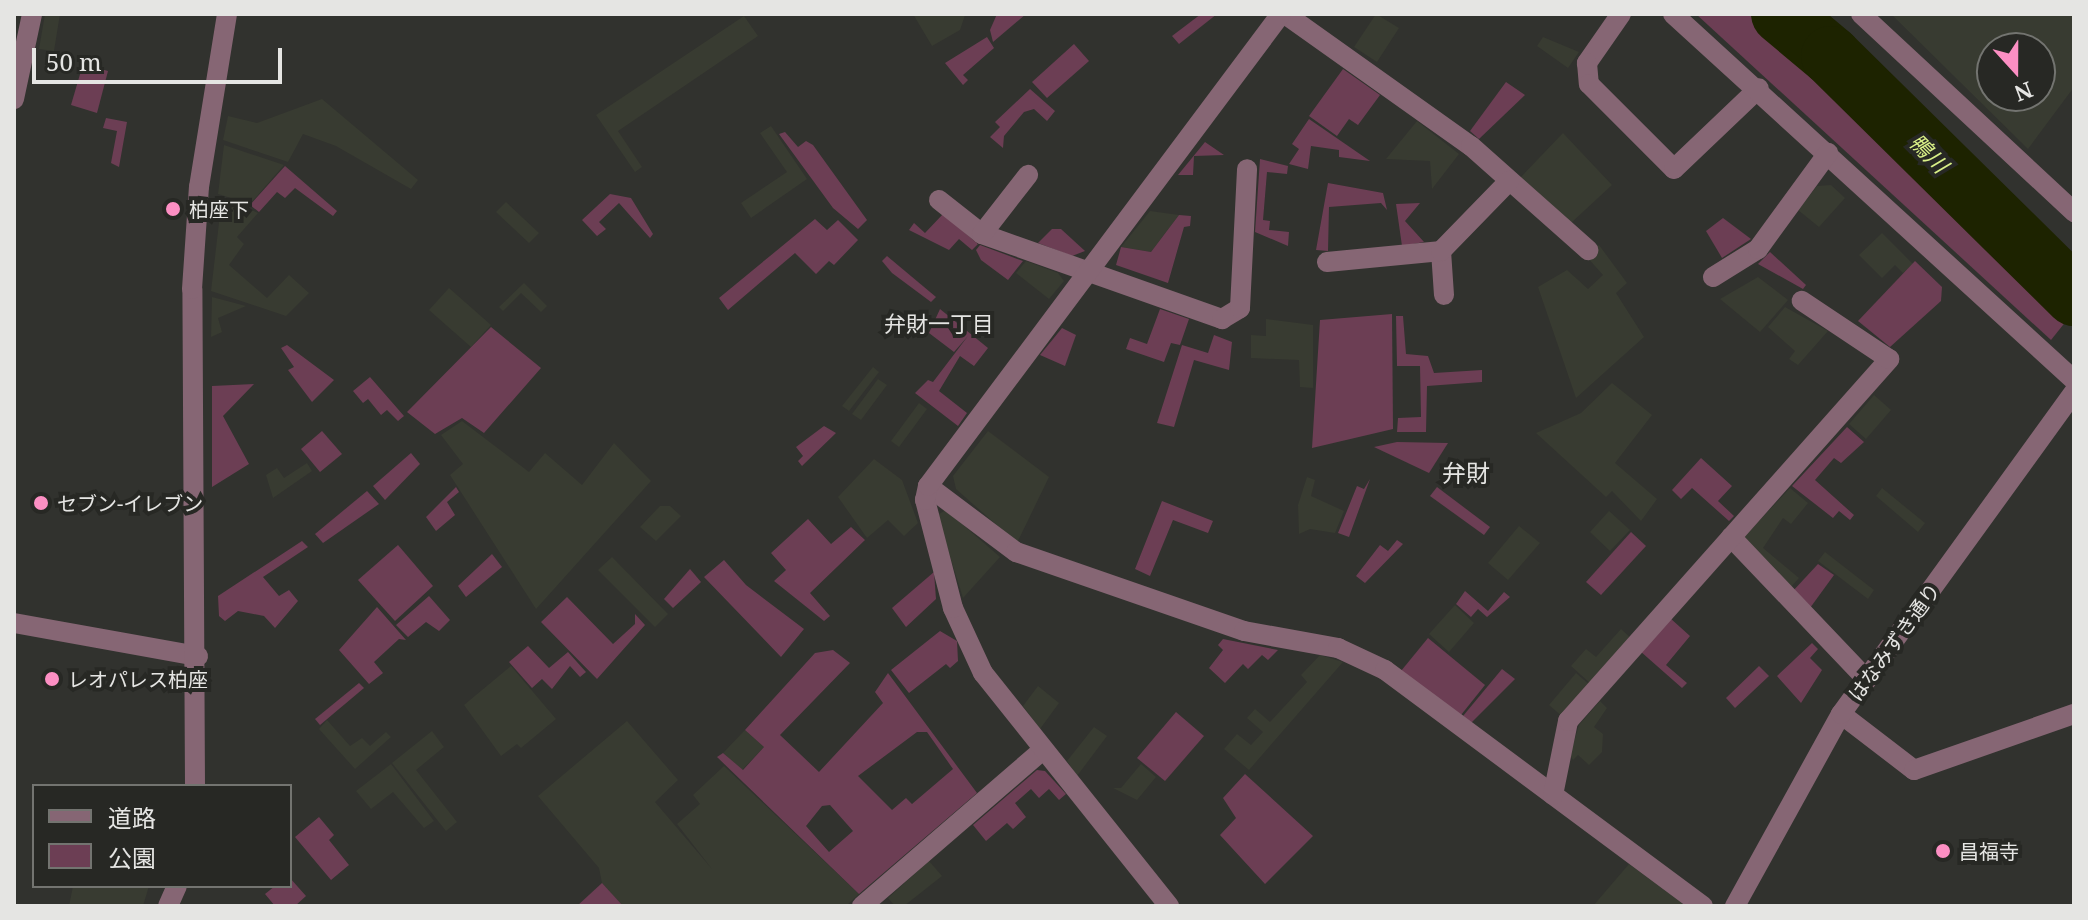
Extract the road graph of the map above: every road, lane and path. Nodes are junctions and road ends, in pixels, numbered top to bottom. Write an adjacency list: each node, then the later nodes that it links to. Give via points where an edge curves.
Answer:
1 (32, 14): 8 (street)
2 (227, 14): 28 (street, via 199,187 192,289 189,412)
3 (1283, 14): 12 (street, via 1471,146); 19 (street)
4 (1621, 14): 7 (street, via 1587,63 1589,84 1674,169)
5 (1673, 14): 7 (street)
6 (1861, 14): 14 (street)
7 (1759, 88): 9 (street)
8 (14, 99)
9 (1828, 153): 20 (street, via 1758,249); 23 (street)
10 (1247, 169): 19 (street, via 1240,308 1222,319)
11 (1028, 175): 15 (street)
12 (1509, 181): 16 (street); 17 (street)
13 (939, 200): 15 (street)
14 (2074, 212)
15 (982, 234): 19 (street)
16 (1588, 250)
17 (1441, 251): 18 (street); 21 (street)
18 (1327, 262)
19 (1089, 273): 25 (street)
20 (1713, 277)
21 (1444, 295)
22 (1802, 301): 26 (street, via 1889,359)
23 (2074, 380)
24 (2074, 392): 29 (street, はなみずき通り)
25 (928, 486): 32 (street, via 929,521 953,608 983,673); 34 (street, via 1016,552 1244,631 1338,648 1385,670)
26 (1731, 537): 29 (street); 34 (street, via 1568,721)
27 (14, 623): 28 (street)
28 (198, 656): 33 (street)
29 (1867, 680): 30 (street, はなみずき通り)
30 (1841, 714): 31 (street, via 1914,770); 38 (street, はなみずき通り)
31 (2074, 714)
32 (1043, 750): 35 (street); 36 (street)
33 (195, 784)
34 (1553, 795): 37 (street)
35 (862, 906)
36 (1169, 906)
37 (1703, 906)
38 (1735, 906)

